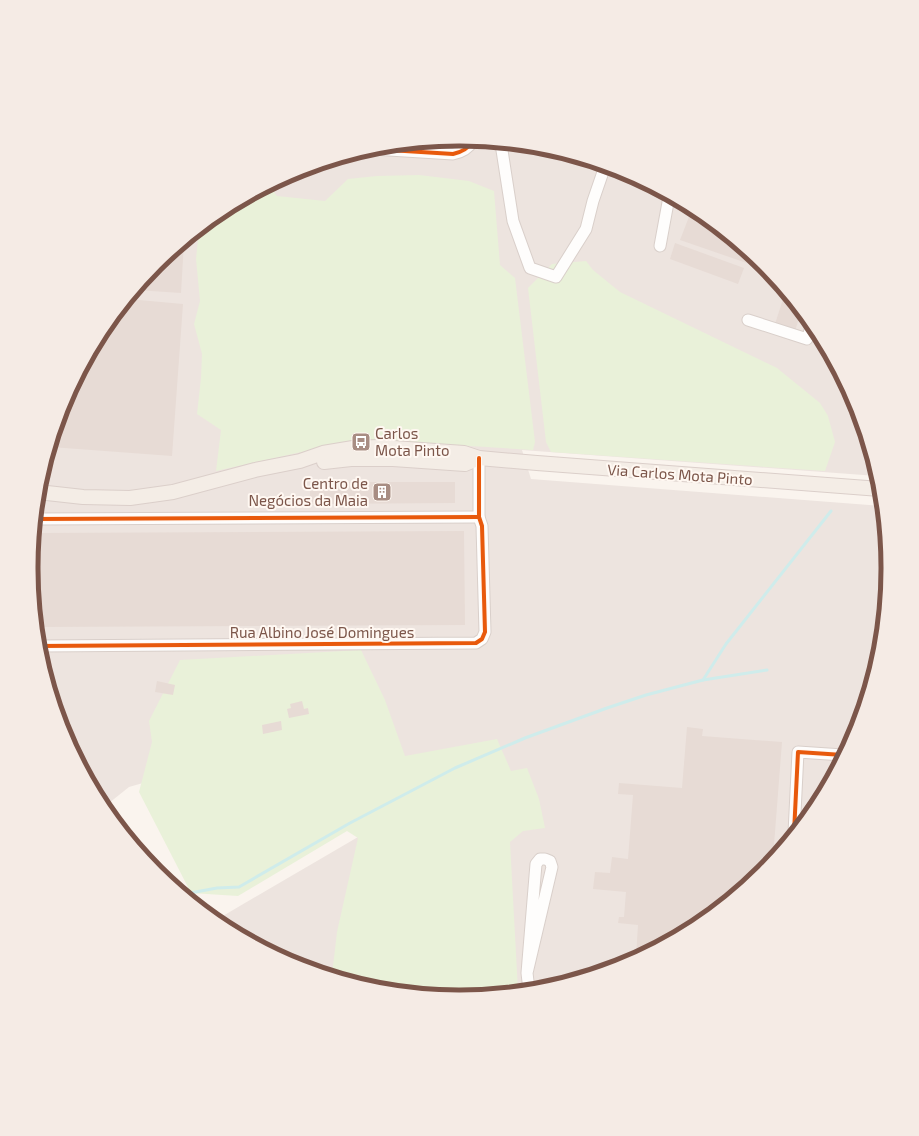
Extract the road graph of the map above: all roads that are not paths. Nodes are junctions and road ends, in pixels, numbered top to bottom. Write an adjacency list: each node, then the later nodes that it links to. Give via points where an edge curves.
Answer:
1 (467, 146): 3 (street, via 461,152 447,155)
2 (502, 149): 4 (street, via 513,221 530,268 556,277 586,229)
3 (398, 151)
4 (603, 172)
5 (668, 202): 6 (street)
6 (660, 246)
7 (748, 320): 8 (street, via 807,340)
8 (809, 333)
9 (479, 458): 10 (main road, Via Carlos Mota Pinto); 11 (main road, Via Carlos Mota Pinto, via 465,464 393,459 300,461 173,492 130,498); 12 (street, Rua Albino José Domingues)
10 (874, 489)
11 (45, 493)
12 (479, 517): 13 (street); 14 (street, Rua Albino José Domingues, via 482,526 485,632 482,639 476,642)
13 (41, 519)
14 (45, 646)
15 (838, 755): 16 (street, via 798,752)
16 (794, 824)
17 (527, 973): 17 (street, via 552,866 550,861 545,859 540,859 536,864); 18 (street)
18 (528, 984)

